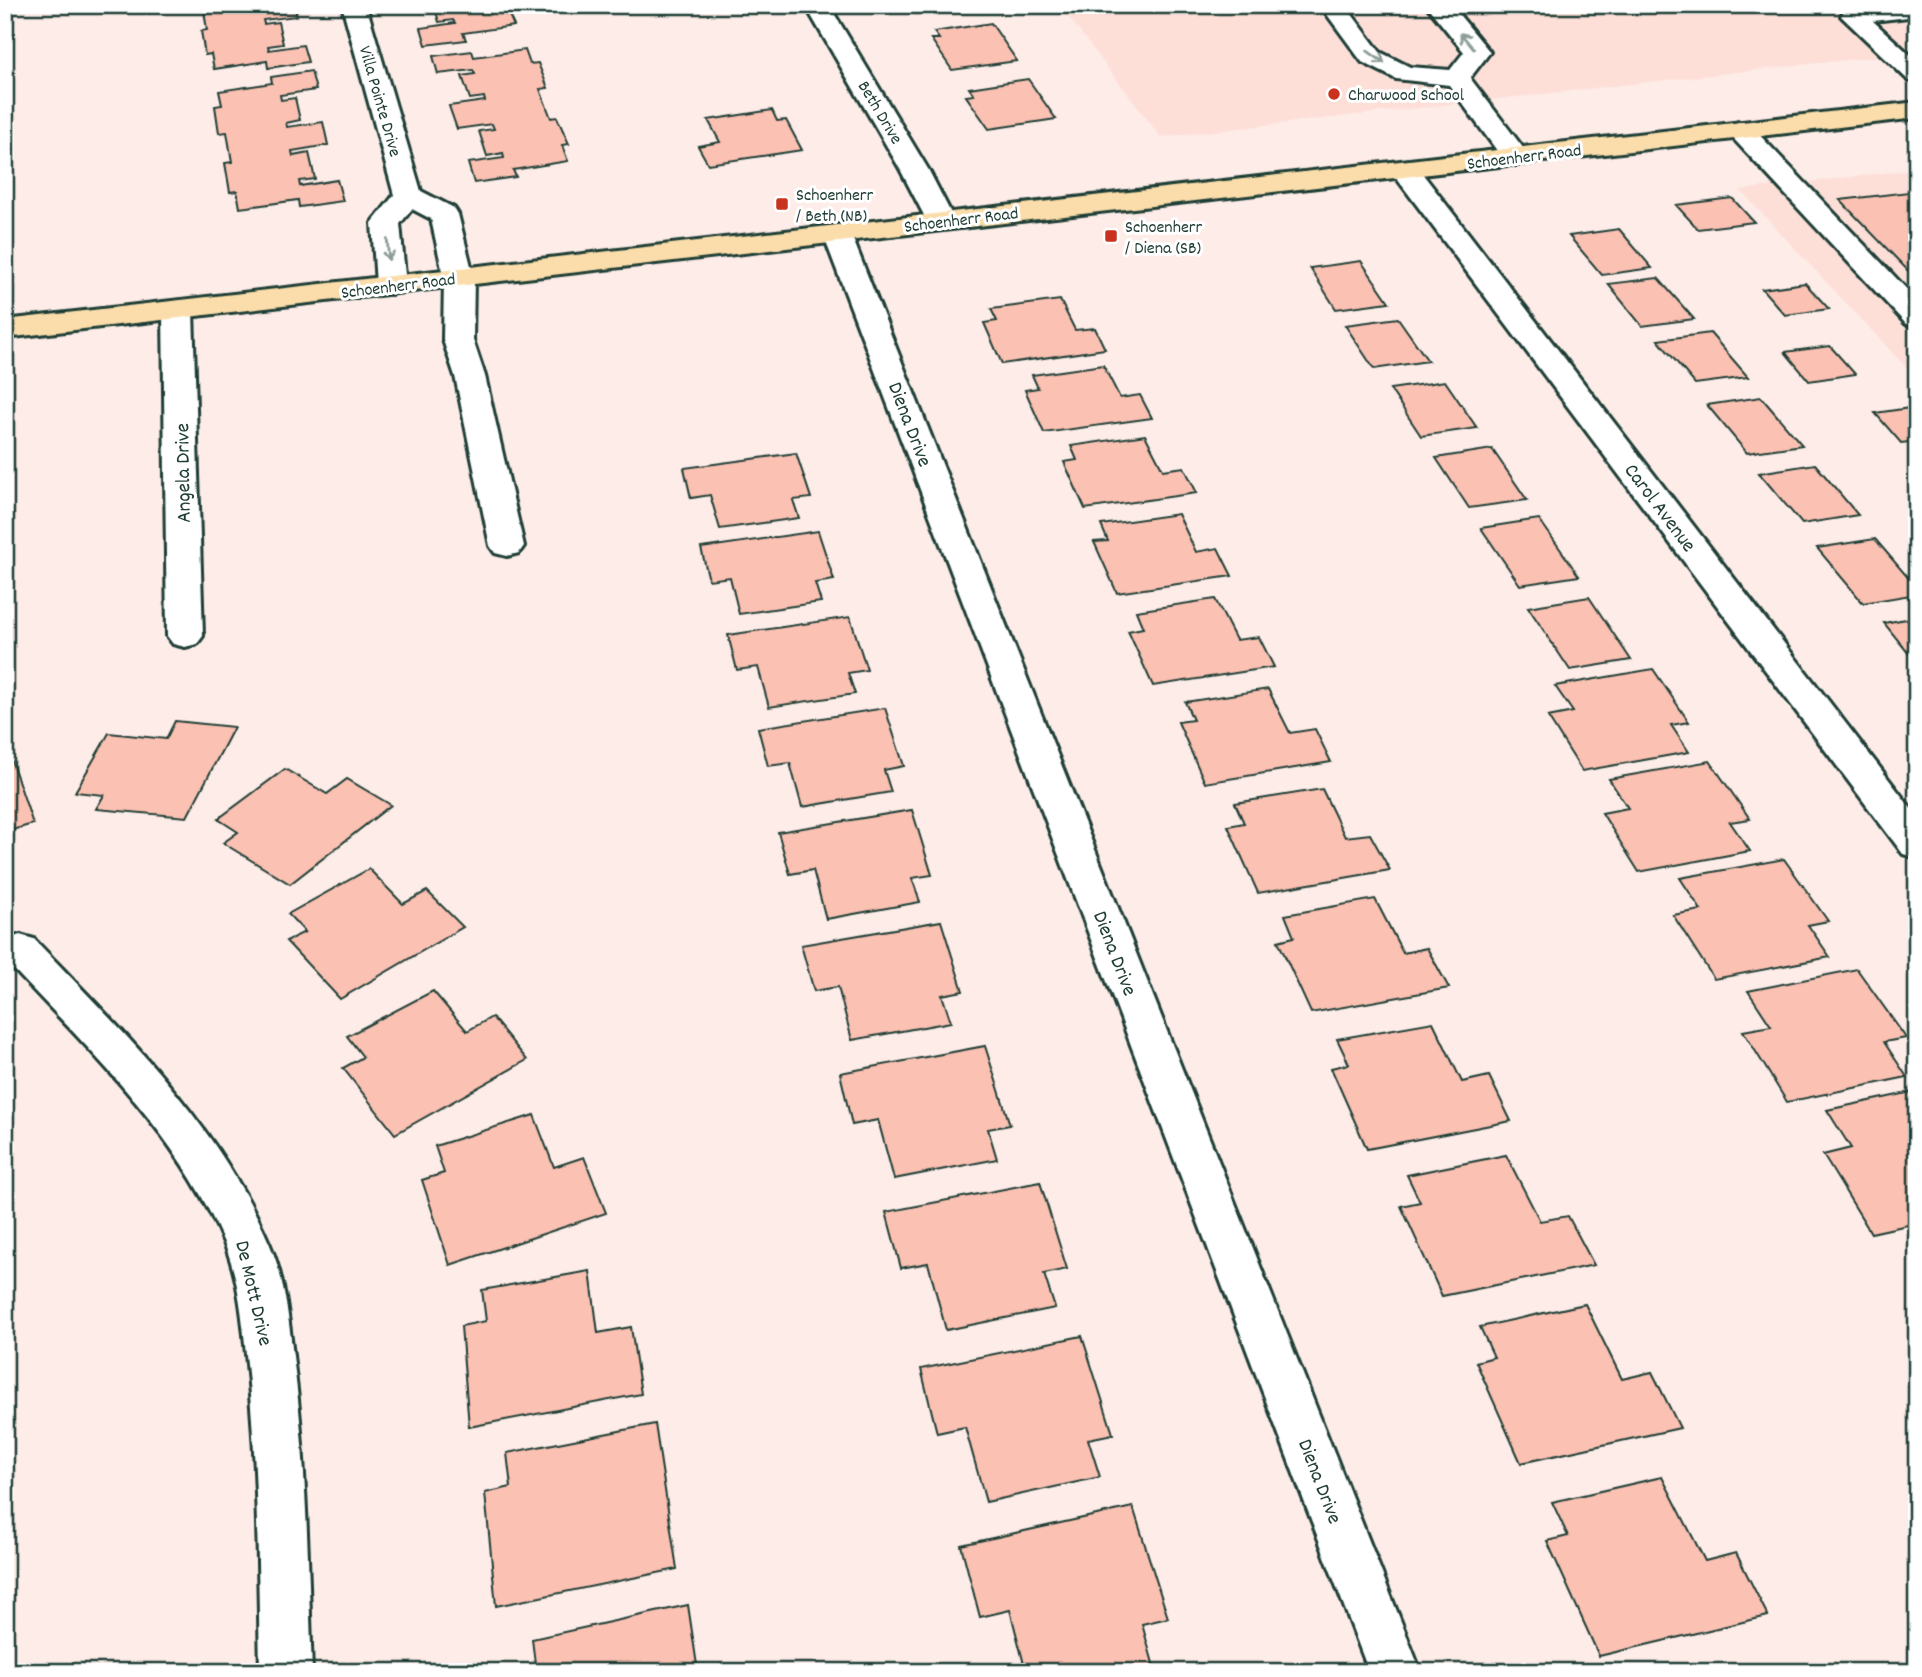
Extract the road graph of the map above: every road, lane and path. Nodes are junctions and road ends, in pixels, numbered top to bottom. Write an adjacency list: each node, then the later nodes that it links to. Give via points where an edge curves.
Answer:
1 (354, 5): 12 (street, Villa Pointe Drive)
2 (817, 5): 13 (street, Beth Drive)
3 (1332, 5): 7 (street, one-way to 7, via 1371,57 1405,74)
4 (1438, 5): 7 (street, one-way to 4, via 1476,52)
5 (1917, 9): 6 (street, via 1853,16)
6 (1917, 75)
7 (1457, 78): 10 (street)
8 (1917, 110): 9 (main road, Schoenherr Road)
9 (1740, 130): 10 (main road, Schoenherr Road); 18 (street)
10 (1516, 157): 11 (main road, Schoenherr Road)
11 (1405, 170): 13 (main road, Schoenherr Road); 23 (street, Carol Avenue)
12 (408, 196): 15 (street, via 444,214); 16 (street, one-way to 16, via 386,223)
13 (941, 221): 14 (main road, Schoenherr Road)
14 (837, 234): 15 (main road, Schoenherr Road); 27 (street, Diena Drive)
15 (459, 278): 16 (main road, Schoenherr Road); 20 (street, via 458,340)
16 (390, 285): 17 (main road, Schoenherr Road)
17 (178, 310): 19 (main road, Schoenherr Road); 21 (street, Angela Drive)
18 (1917, 318)
19 (5, 330)
20 (507, 546)
21 (185, 636)
22 (1917, 789): 23 (street)
23 (1880, 795): 24 (street, Carol Avenue)
24 (1917, 844)
25 (20, 950): 26 (street, De Mott Drive, via 167,1115 210,1172 248,1246 266,1324 279,1439)
26 (286, 1672)
27 (1395, 1672)

